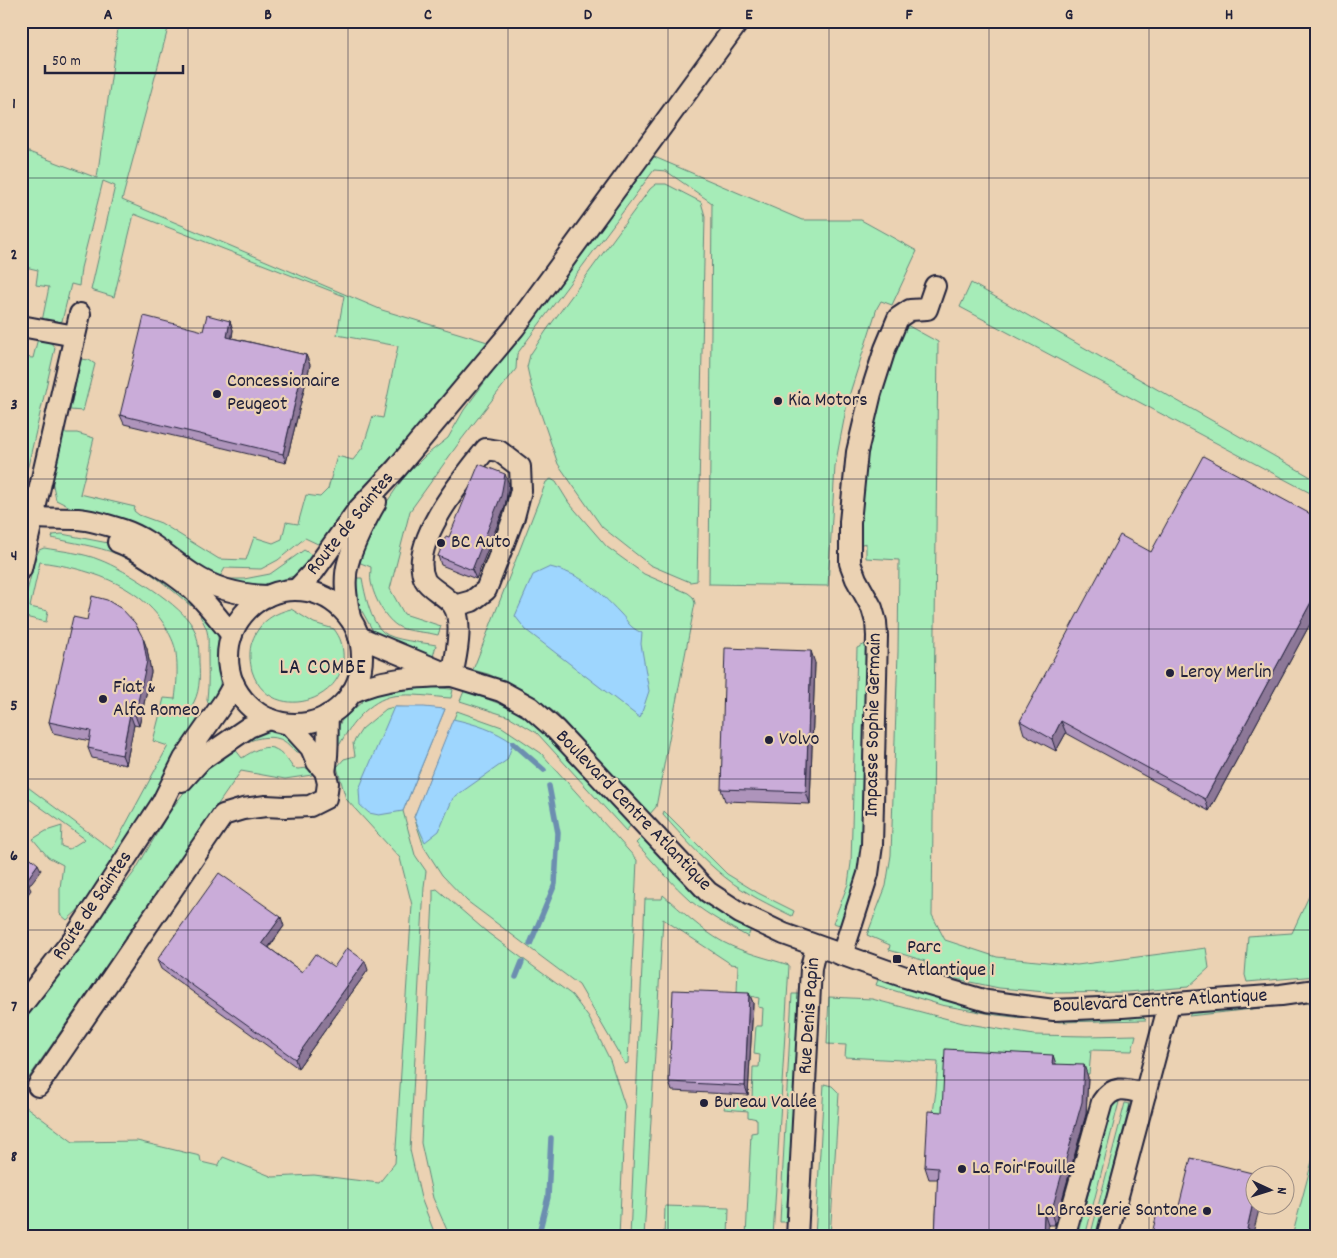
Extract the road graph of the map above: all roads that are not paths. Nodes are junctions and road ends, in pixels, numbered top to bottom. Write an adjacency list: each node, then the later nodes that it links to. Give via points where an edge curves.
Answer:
1 (739, 21): 6 (street, via 515,327)
2 (935, 286): 25 (street, Impasse Sophie Germain, via 927,309 910,310 898,318 871,393 857,452 850,522 850,563 872,608 877,636 872,844 868,874)
3 (80, 314): 5 (street)
4 (21, 326): 5 (street)
5 (75, 336): 7 (street)
6 (397, 468): 10 (street, Route de Saintes, via 357,511); 13 (street, Route de Saintes, via 369,514 348,563 346,580)
7 (27, 517): 8 (street); 9 (street)
8 (60, 520): 11 (street, via 80,519 124,530 152,544 195,576 232,592); 14 (street, via 78,530 123,544 152,561 198,594)
9 (21, 568)
10 (297, 589): 11 (street); 13 (street, via 327,598)
11 (267, 596): 14 (street, via 240,619)
12 (454, 606): 12 (street, via 425,580 421,562 429,532 454,489 486,450 498,451 520,467 521,490 514,517 486,590 472,601); 16 (street, via 459,628)
13 (350, 618): 15 (street)
14 (232, 635): 17 (street, via 228,654)
15 (359, 637): 16 (street, Boulevard Centre Atlantique); 18 (street, via 362,656 359,676)
16 (452, 676): 18 (street, Boulevard Centre Atlantique, via 412,677 367,685); 24 (street, Boulevard Centre Atlantique, via 501,691 530,707 556,730 708,892 769,927)
17 (234, 684): 20 (street, via 255,710); 23 (street, via 184,759)
18 (351, 693): 19 (street)
19 (328, 715): 21 (street, via 302,724); 22 (street)
20 (269, 718): 21 (street); 23 (street, via 249,727 201,760)
21 (289, 724): 22 (street, via 311,748)
22 (325, 771): 29 (street, via 328,783 326,798 310,806 266,806 223,815)
23 (162, 803): 28 (street, Route de Saintes, via 74,938)
24 (816, 946): 25 (street, Boulevard Centre Atlantique); 31 (street, Rue Denis Papin, via 811,968)
25 (842, 955): 27 (street, Boulevard Centre Atlantique, via 987,1001 1054,1010)
26 (1316, 990): 27 (street, Boulevard Centre Atlantique)
27 (1169, 1004): 30 (street)
28 (21, 1006)
29 (38, 1086)
30 (1145, 1094): 32 (street, via 1116,1089 1102,1102); 33 (street)
31 (797, 1237)
32 (1064, 1237)
33 (1107, 1237)

